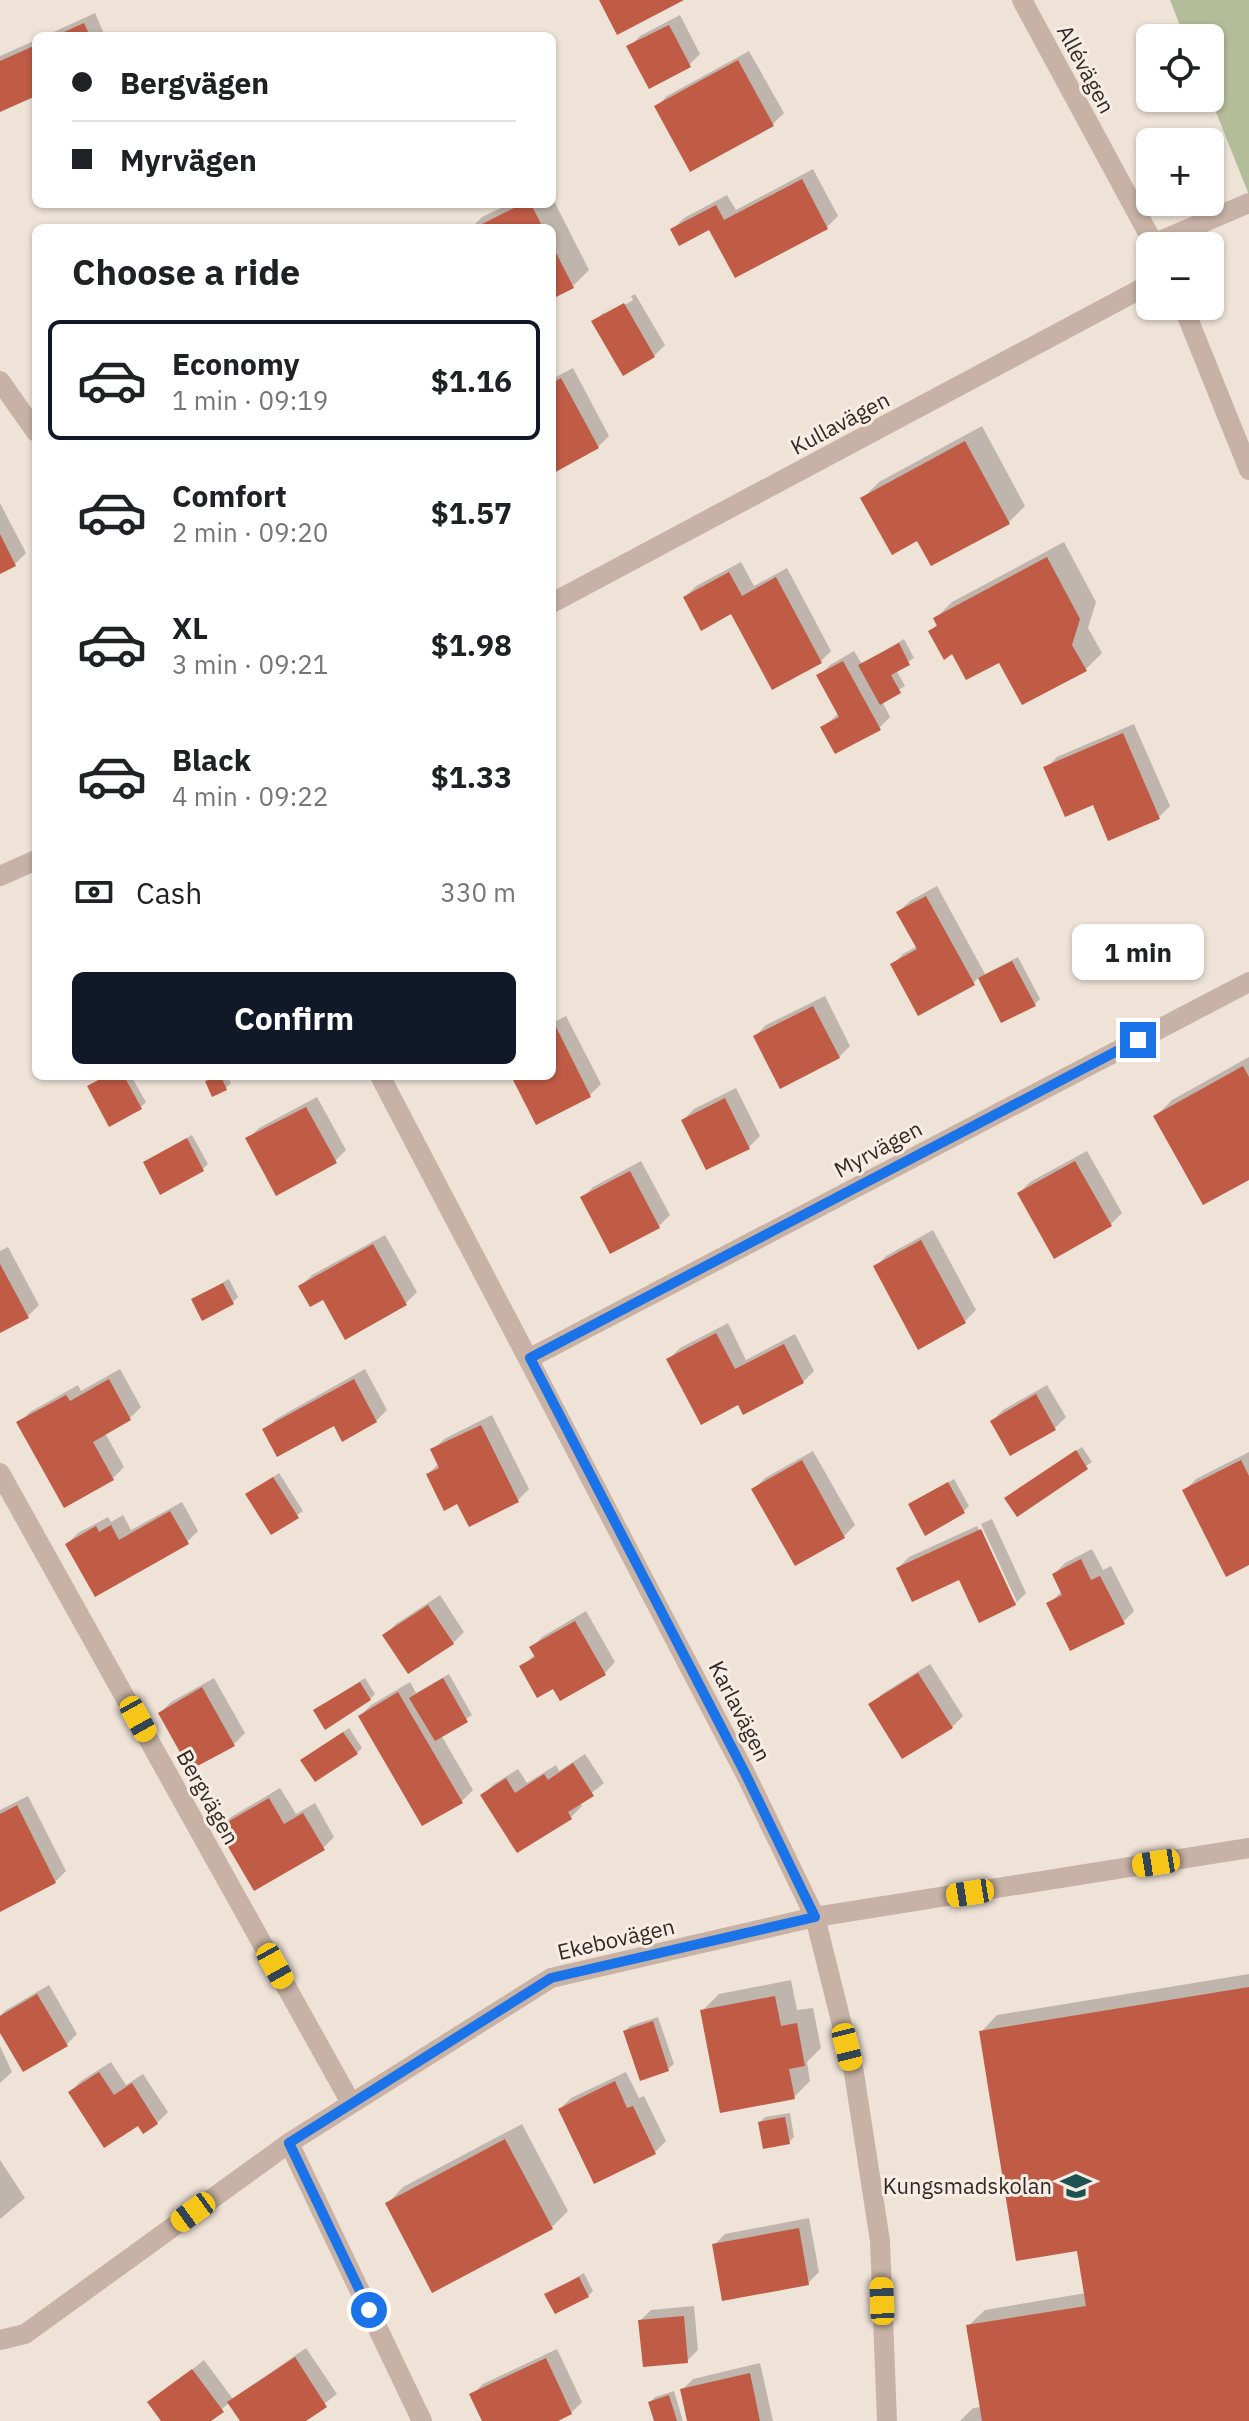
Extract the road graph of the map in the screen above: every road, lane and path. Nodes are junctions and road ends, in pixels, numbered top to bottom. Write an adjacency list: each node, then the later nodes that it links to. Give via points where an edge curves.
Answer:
1 (1022, 0): 3 (street, Allévägen)
2 (1249, 203): 4 (street)
3 (1147, 232)
4 (1183, 232)
5 (1136, 291): 10 (street, Kullavägen)
6 (1189, 320): 9 (street)
7 (0, 381): 8 (street)
8 (32, 426)
9 (1249, 470)
10 (556, 601)
11 (32, 862): 12 (street)
12 (0, 876)
13 (1249, 982): 15 (street, Myrvägen)
14 (382, 1080): 15 (street, Karlavägen)
15 (530, 1358): 18 (street, Karlavägen)
16 (0, 1473): 19 (street, Bergvägen)
17 (1249, 1848): 18 (street, Ekebovägen)
18 (815, 1917): 19 (street, Ekebovägen, via 551,1978); 23 (street, Karlavägen, via 854,2073 880,2241)
19 (351, 2103): 20 (street, Ekebovägen)
20 (289, 2143): 21 (street, Ekebovägen, via 25,2334); 22 (street)
21 (0, 2340)
22 (422, 2421)
23 (887, 2421)

